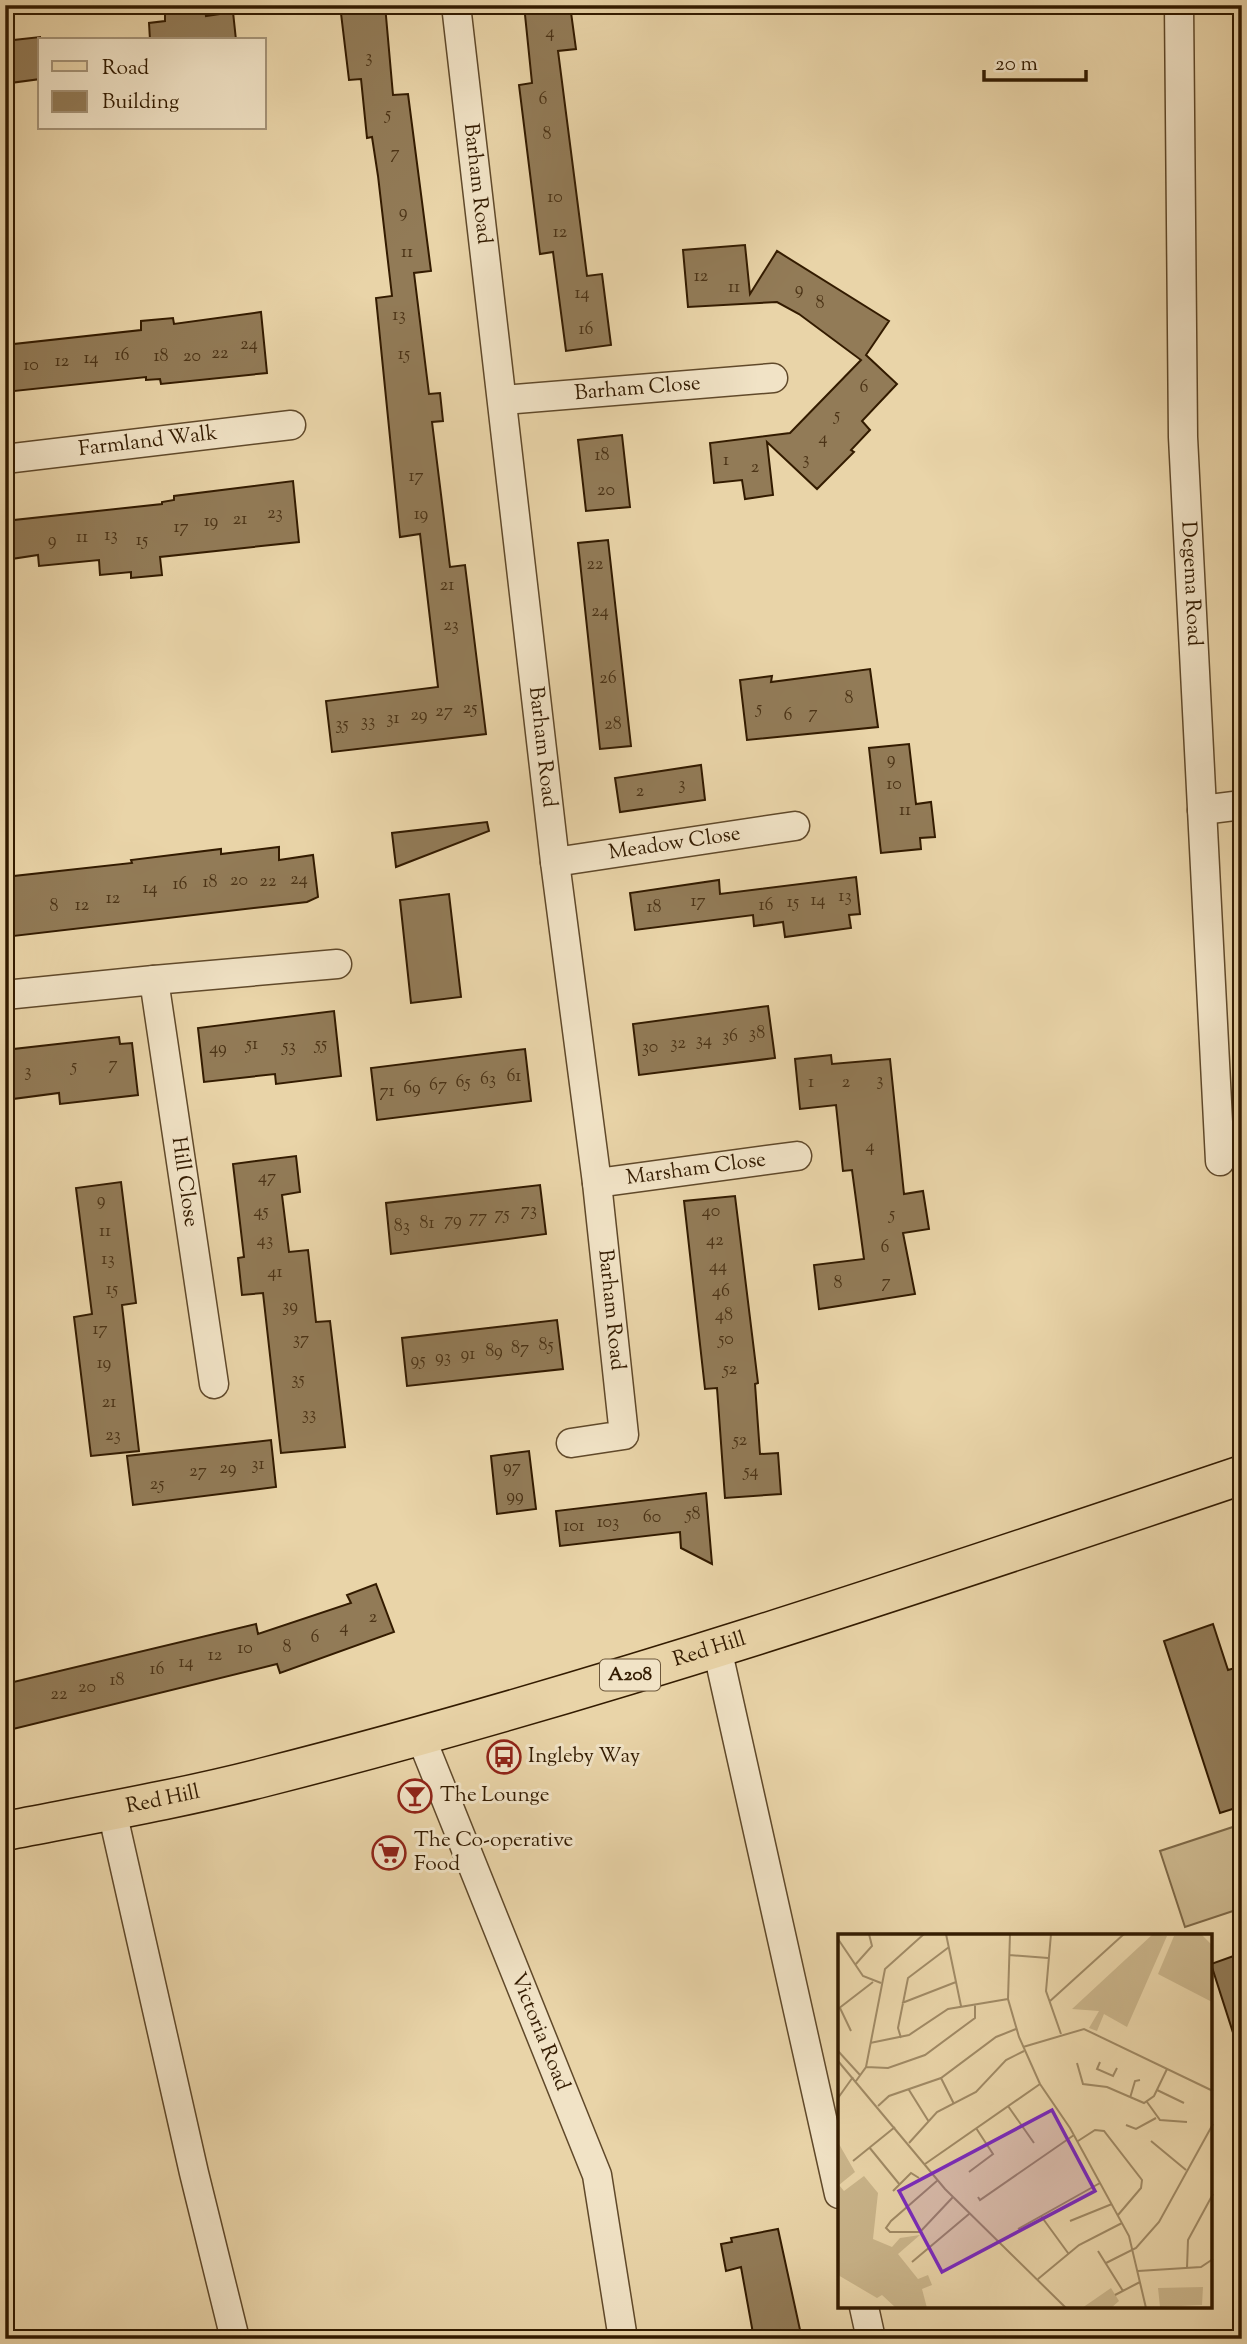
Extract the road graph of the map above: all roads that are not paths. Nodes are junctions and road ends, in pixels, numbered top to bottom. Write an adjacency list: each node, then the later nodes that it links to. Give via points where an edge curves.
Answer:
1 (456, 5): 4 (street, Barham Road)
2 (1179, 5): 8 (street, Degema Road, via 1183,437)
3 (773, 378): 4 (street, Barham Close)
4 (503, 400): 10 (street, Barham Road)
5 (291, 425): 6 (street, Farmland Walk)
6 (5, 459)
7 (1242, 805): 8 (street)
8 (1202, 810): 15 (street, Degema Road)
9 (795, 826): 10 (street, Meadow Close)
10 (555, 862): 16 (street, Barham Road)
11 (337, 964): 12 (street)
12 (154, 979): 13 (street); 17 (street, Hill Close)
13 (5, 995)
14 (797, 1156): 16 (street, Marsham Close)
15 (1220, 1161)
16 (597, 1183): 18 (street, Barham Road, via 624,1435)
17 (214, 1384)
18 (571, 1443)
19 (1242, 1475): 20 (main road, Red Hill / A208)
20 (717, 1648): 21 (main road, Red Hill / A208); 24 (street)
21 (421, 1735): 22 (main road, Red Hill / A208, via 263,1778); 27 (street, Victoria Road, via 597,2175)
22 (112, 1811): 23 (main road, Red Hill / A208); 26 (street)
23 (5, 1831)
24 (838, 2190)
25 (864, 2309): 28 (street)
26 (235, 2339)
27 (622, 2339)
28 (871, 2339)

